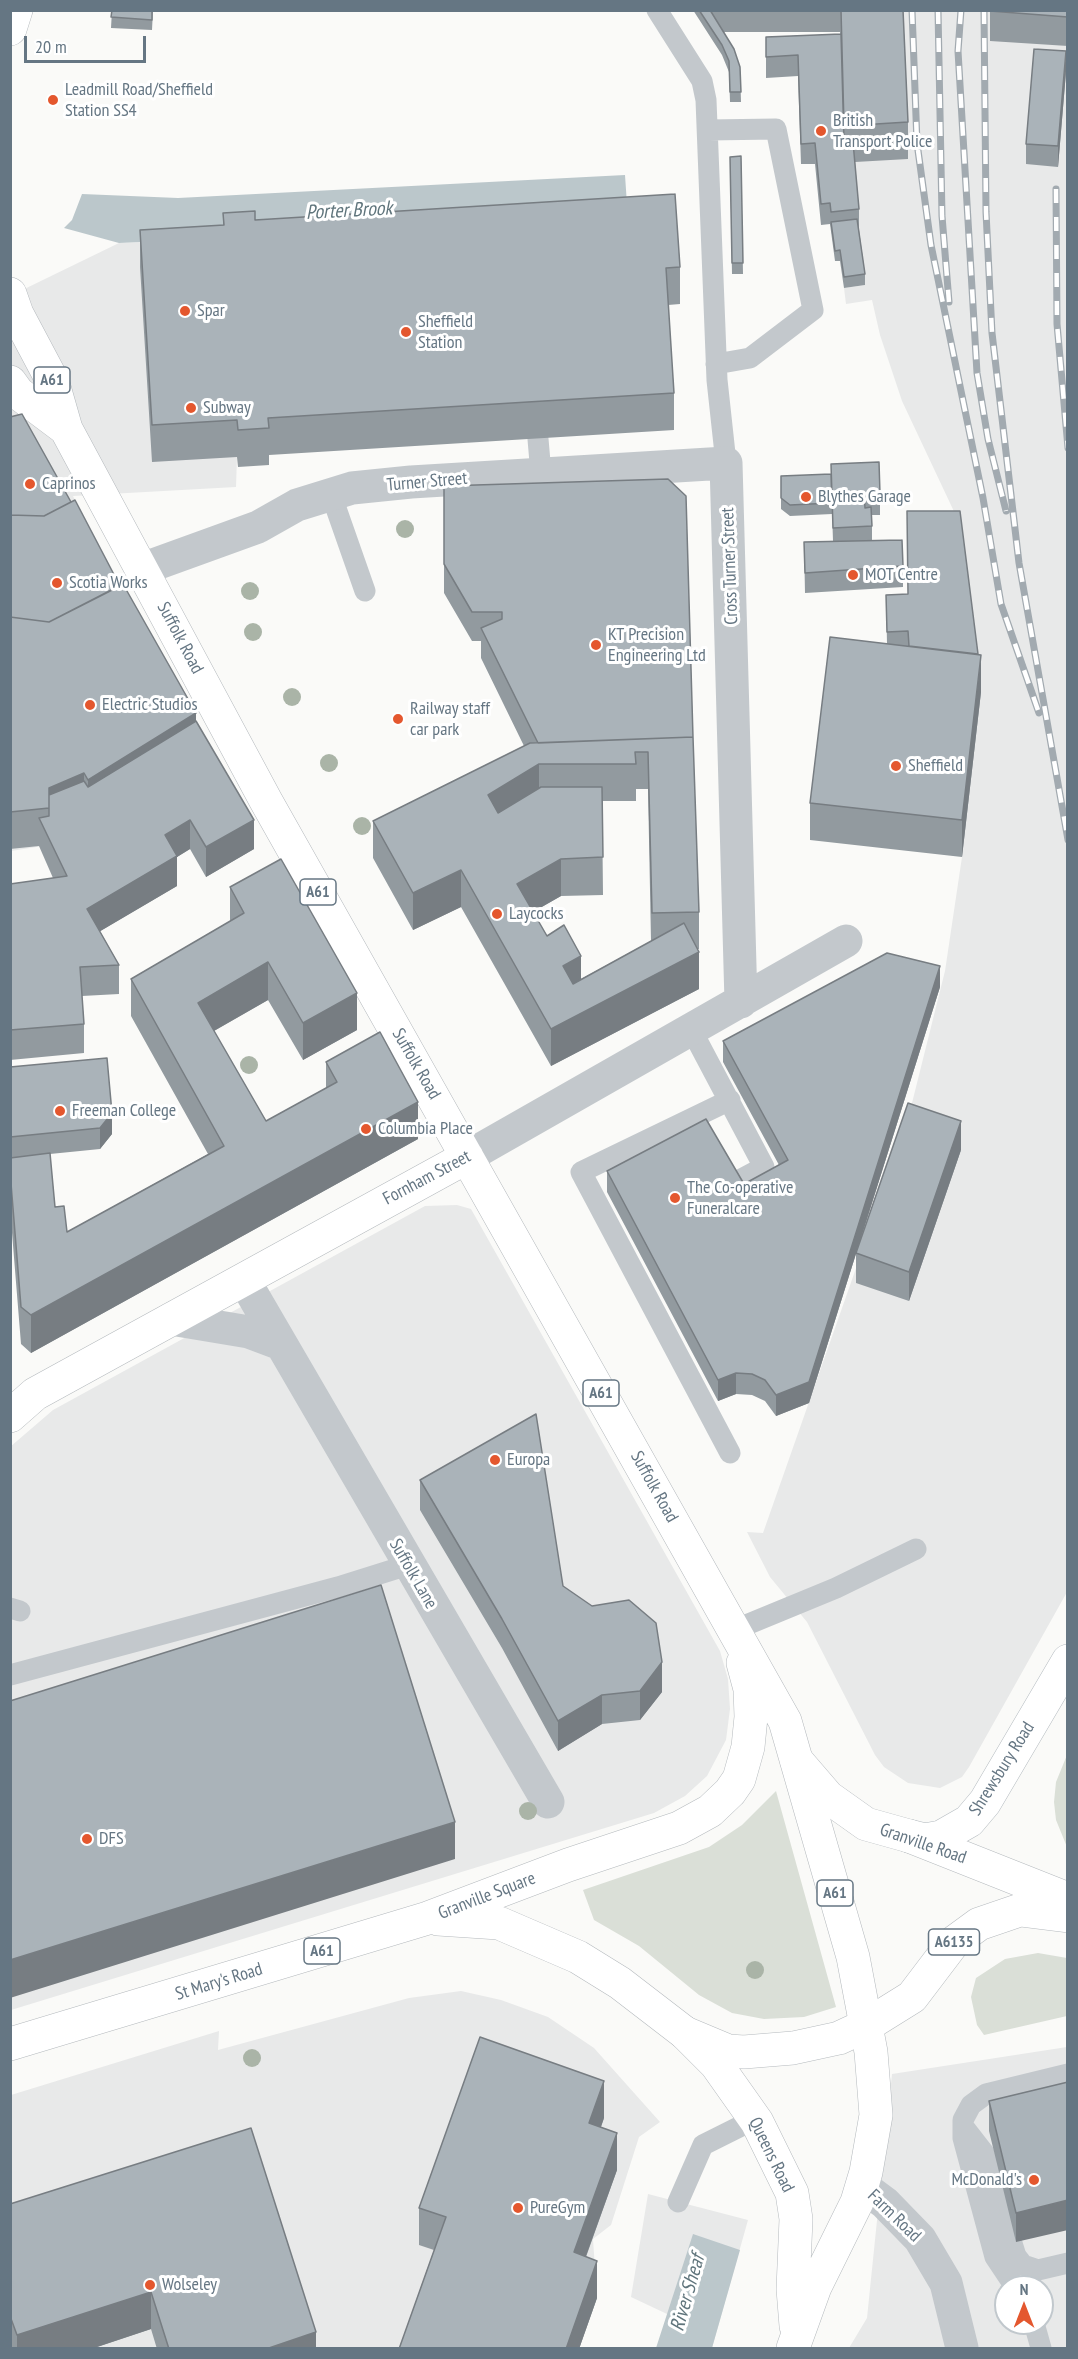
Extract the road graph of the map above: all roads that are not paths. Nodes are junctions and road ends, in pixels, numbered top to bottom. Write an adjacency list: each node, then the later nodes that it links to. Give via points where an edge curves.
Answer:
1 (16, 10): 3 (main road)
2 (657, 10): 4 (lane, Cross Turner Street, via 702,81)
3 (10, 29)
4 (708, 130): 7 (lane, Cross Turner Street); 7 (lane, via 776,129 813,310 750,358)
5 (10, 294): 6 (main road, A61)
6 (19, 331): 9 (main road, Suffolk Road / A61, via 52,380)
7 (716, 364): 11 (lane, Cross Turner Street)
8 (10, 382): 9 (main road, Suffolk Road / A61, via 18,393)
9 (66, 429): 14 (main road, Suffolk Road / A61)
10 (538, 439): 12 (lane)
11 (726, 464): 12 (street, Turner Street); 17 (street, Cross Turner Street)
12 (541, 474): 13 (street, Turner Street, via 411,482)
13 (331, 494): 14 (street, Turner Street, via 297,505 258,527); 15 (lane)
14 (142, 569): 20 (main road, Suffolk Road / A61, via 266,801)
15 (365, 591)
16 (846, 941): 17 (street, Fornham Street)
17 (741, 1002): 18 (street, Fornham Street)
18 (691, 1029): 19 (lane); 20 (street, Fornham Street)
19 (730, 1100): 21 (lane, via 764,1167); 27 (lane, via 581,1172 625,1241)
20 (467, 1157): 22 (main road, Fornham Street); 30 (main road, Suffolk Road / A61)
21 (732, 1184)
22 (244, 1280): 23 (main road, Fornham Street); 24 (street, Suffolk Lane)
23 (171, 1319): 24 (street, via 249,1332); 25 (main road, Fornham Street)
24 (281, 1344): 29 (street, Suffolk Lane)
25 (23, 1392): 26 (main road, Fornham Street)
26 (10, 1416)
27 (730, 1453)
28 (916, 1549): 30 (lane, via 836,1588)
29 (408, 1565): 32 (lane); 34 (street, Suffolk Lane)
30 (734, 1630): 33 (main road, Suffolk Road / A61, via 785,1721); 38 (main road, Granville Square / A61, via 749,1681 748,1747 739,1779 710,1811 679,1828)
31 (1068, 1661): 35 (main road, Shrewsbury Road, via 985,1802 969,1821 941,1837)
32 (10, 1675)
33 (797, 1761): 35 (main road, Granville Road, via 828,1797 866,1824); 39 (main road, A61, via 853,1957)
34 (548, 1802)
35 (909, 1836): 36 (main road, Granville Road)
36 (1068, 1899)
37 (1068, 1916): 39 (main road, A6135, via 1020,1910 979,1924 953,1943 912,1997)
38 (428, 1918): 40 (main road, Granville Square / A61, via 499,1923 561,1949 620,1983); 41 (main road, St Mary's Road / A61)
39 (867, 2025): 40 (main road, Granville Square / A6135, via 839,2038 767,2051 728,2051); 45 (main road, Queens Road / A61, via 876,2115)
40 (685, 2033): 43 (main road, Queens Road / A61, via 716,2064)
41 (10, 2044)
42 (1068, 2074): 44 (lane, via 982,2096 968,2110)
43 (755, 2119): 46 (lane, via 703,2145); 49 (main road, Queens Road / A61, via 792,2193 796,2219 792,2289)
44 (963, 2124): 47 (lane, via 984,2153 1011,2245 1020,2260 1038,2270); 48 (lane, via 963,2138 995,2257)
45 (862, 2186): 49 (main road, Queens Road / A61, via 815,2287); 50 (street, Farm Road, via 920,2239 946,2283)
46 (678, 2202)
47 (1068, 2263)
48 (1007, 2275)
49 (795, 2343)
50 (962, 2349)

